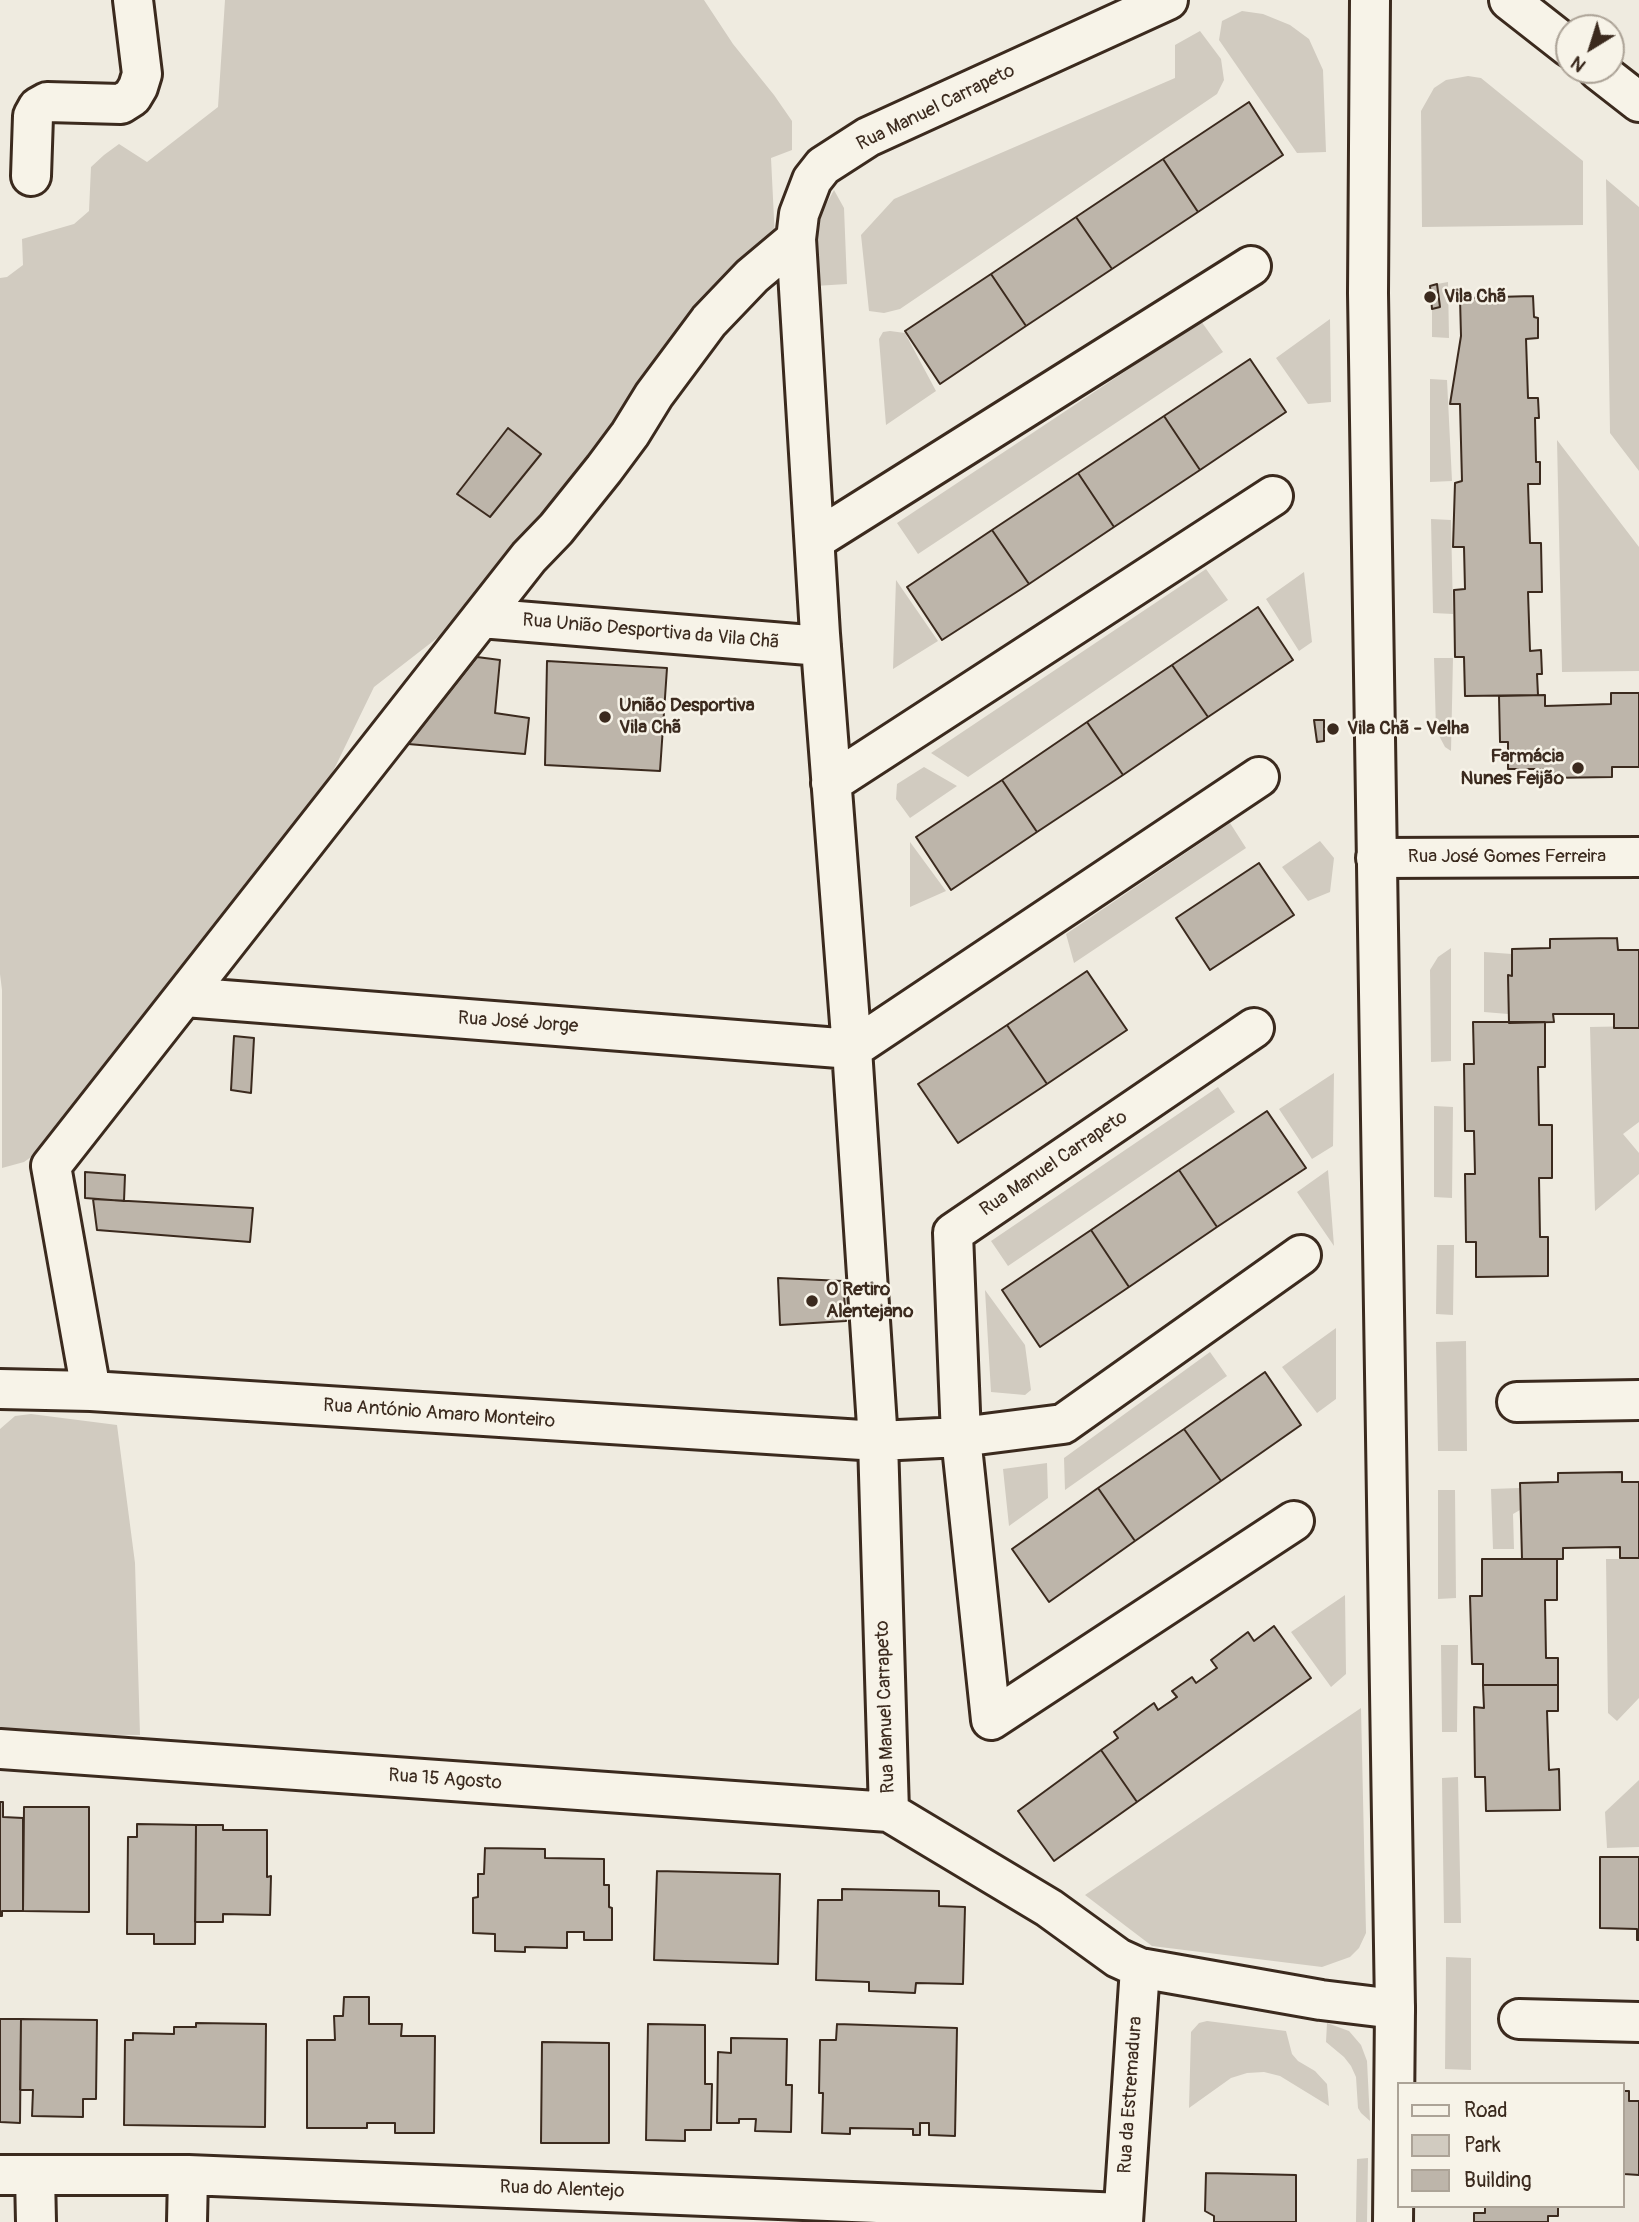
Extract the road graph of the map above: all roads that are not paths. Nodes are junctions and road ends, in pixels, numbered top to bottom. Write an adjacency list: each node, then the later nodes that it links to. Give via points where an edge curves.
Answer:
1 (133, 0): 8 (street, via 142,74 138,87 121,104 47,102 38,107 33,116)
2 (1168, 0): 9 (street, Rua Manuel Carrapeto, via 868,137 823,166 812,180)
3 (1370, 0): 18 (street, via 1368,293)
4 (1509, 0): 5 (street)
5 (1555, 36)
6 (1616, 84): 7 (street)
7 (1639, 102)
8 (32, 176)
9 (796, 239): 12 (street, Rua Manuel Carrapeto); 13 (street, via 709,321 604,469)
10 (1251, 266): 12 (street)
11 (1273, 496): 16 (street)
12 (815, 540): 14 (street, Rua Manuel Carrapeto)
13 (481, 618): 14 (street, Rua União Desportiva da Vila Chã); 19 (street)
14 (821, 646): 16 (street, Rua Manuel Carrapeto)
15 (1259, 777): 21 (street)
16 (831, 783): 21 (street, Rua Manuel Carrapeto)
17 (1639, 857): 18 (street, Rua José Gomes Ferreira)
18 (1376, 858): 33 (street)
19 (185, 997): 21 (street, Rua José Jorge); 24 (street, via 51,1166)
20 (1254, 1028): 27 (street, Rua Manuel Carrapeto, via 953,1233)
21 (852, 1049): 28 (street, Rua Manuel Carrapeto)
22 (1301, 1255): 27 (street, via 1063,1424)
23 (0, 1390): 24 (street, Rua António Amaro Monteiro)
24 (91, 1391): 28 (street, Rua António Amaro Monteiro)
25 (1639, 1400): 26 (street)
26 (1517, 1402)
27 (961, 1437): 28 (street, Rua António Amaro Monteiro); 29 (street, Rua Manuel Carrapeto, via 992,1720)
28 (878, 1441): 31 (street, Rua Manuel Carrapeto)
29 (1294, 1521)
30 (0, 1749): 31 (street, Rua 15 Agosto)
31 (889, 1812): 32 (street, Rua Manuel Carrapeto)
32 (1140, 1968): 33 (street, Rua Manuel Carrapeto); 38 (street, Rua da Estremadura)
33 (1395, 2009): 41 (street)
34 (1519, 2019): 35 (street)
35 (1639, 2022)
36 (18, 2175): 37 (street, Rua do Alentejo); 39 (street)
37 (188, 2175): 38 (street, Rua do Alentejo); 40 (street)
38 (1123, 2217)
39 (36, 2222)
40 (187, 2222)
41 (1393, 2222)

